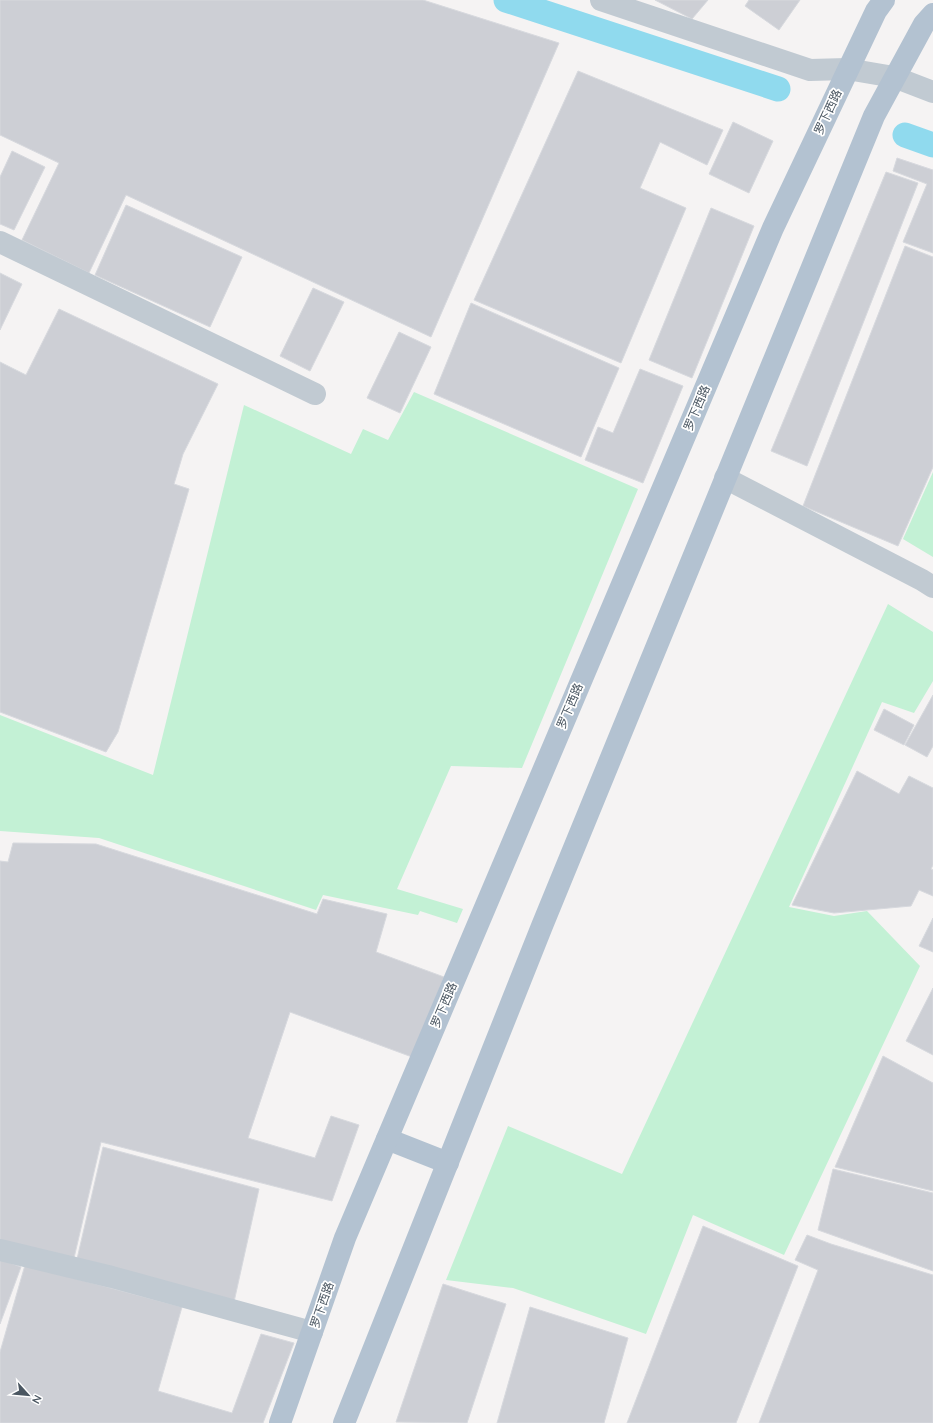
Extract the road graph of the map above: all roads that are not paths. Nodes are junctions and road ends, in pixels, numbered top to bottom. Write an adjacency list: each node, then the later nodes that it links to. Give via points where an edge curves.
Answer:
1 (601, 0): 4 (street, via 810,70)
2 (884, 0): 4 (main road, 罗下西路)
3 (933, 14): 5 (main road, via 924,24)
4 (847, 69): 5 (street); 11 (main road, 罗下西路, via 773,228)
5 (894, 77): 6 (street); 9 (main road, via 874,116)
6 (933, 92)
7 (0, 242): 8 (street)
8 (315, 394)
9 (725, 478): 10 (street, via 915,576); 12 (main road)
10 (933, 588)
11 (387, 1139): 12 (main road); 14 (main road, 罗下西路, via 345,1238)
12 (448, 1163): 16 (main road)
13 (0, 1250): 14 (street, via 112,1276)
14 (312, 1332): 15 (main road, 罗下西路)
15 (280, 1423)
16 (344, 1423)

